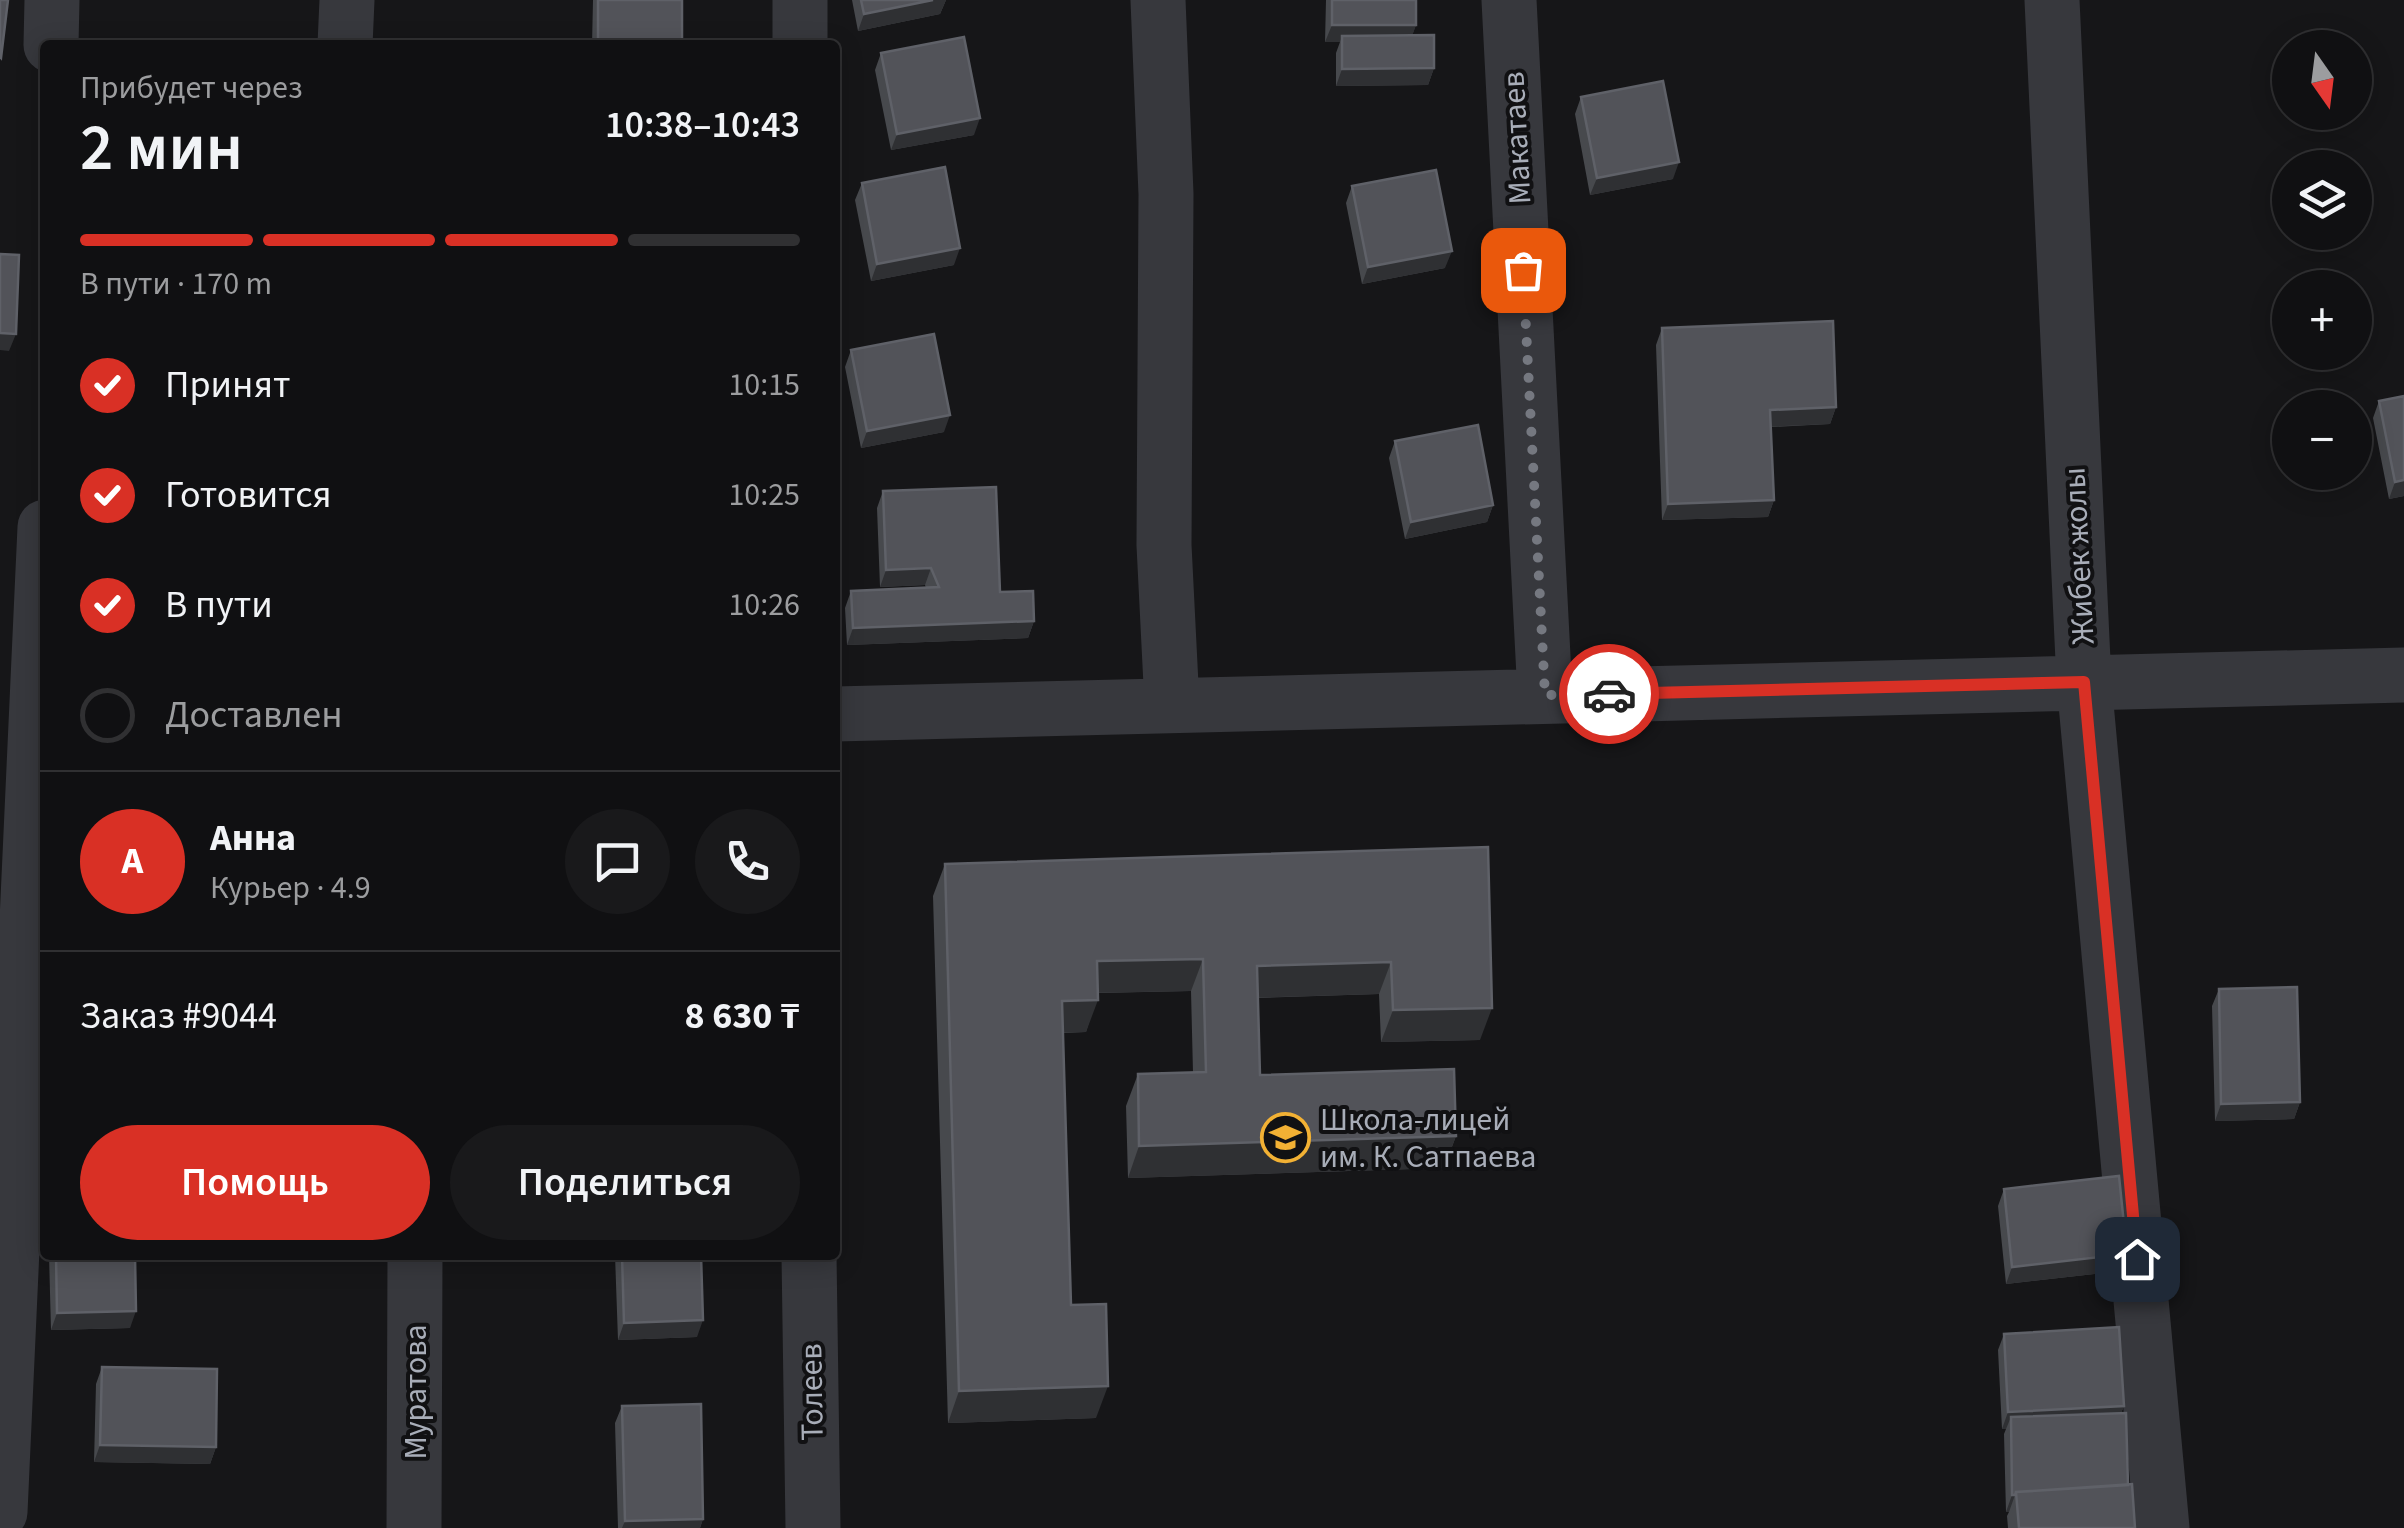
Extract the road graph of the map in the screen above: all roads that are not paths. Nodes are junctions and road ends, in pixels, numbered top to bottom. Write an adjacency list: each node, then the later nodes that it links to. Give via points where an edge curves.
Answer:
1 (52, 0): 7 (street)
2 (346, 0): 8 (street)
3 (800, 0): 9 (street)
4 (1158, 0): 14 (street)
5 (1509, 0): 13 (street, Макатаев)
6 (2052, 0): 12 (street, Жибек жолы)
7 (52, 40)
8 (345, 40)
9 (800, 40)
10 (40, 636): 18 (street)
11 (2404, 675): 12 (street)
12 (2084, 682): 13 (street); 21 (street, Жибек жолы)
13 (1545, 695): 14 (street)
14 (1172, 705): 15 (street)
15 (840, 714)
16 (416, 1260): 19 (street, Муратова)
17 (809, 1260): 20 (street, Толеев)
18 (0, 1512)
19 (414, 1528)
20 (814, 1528)
21 (2162, 1528)

